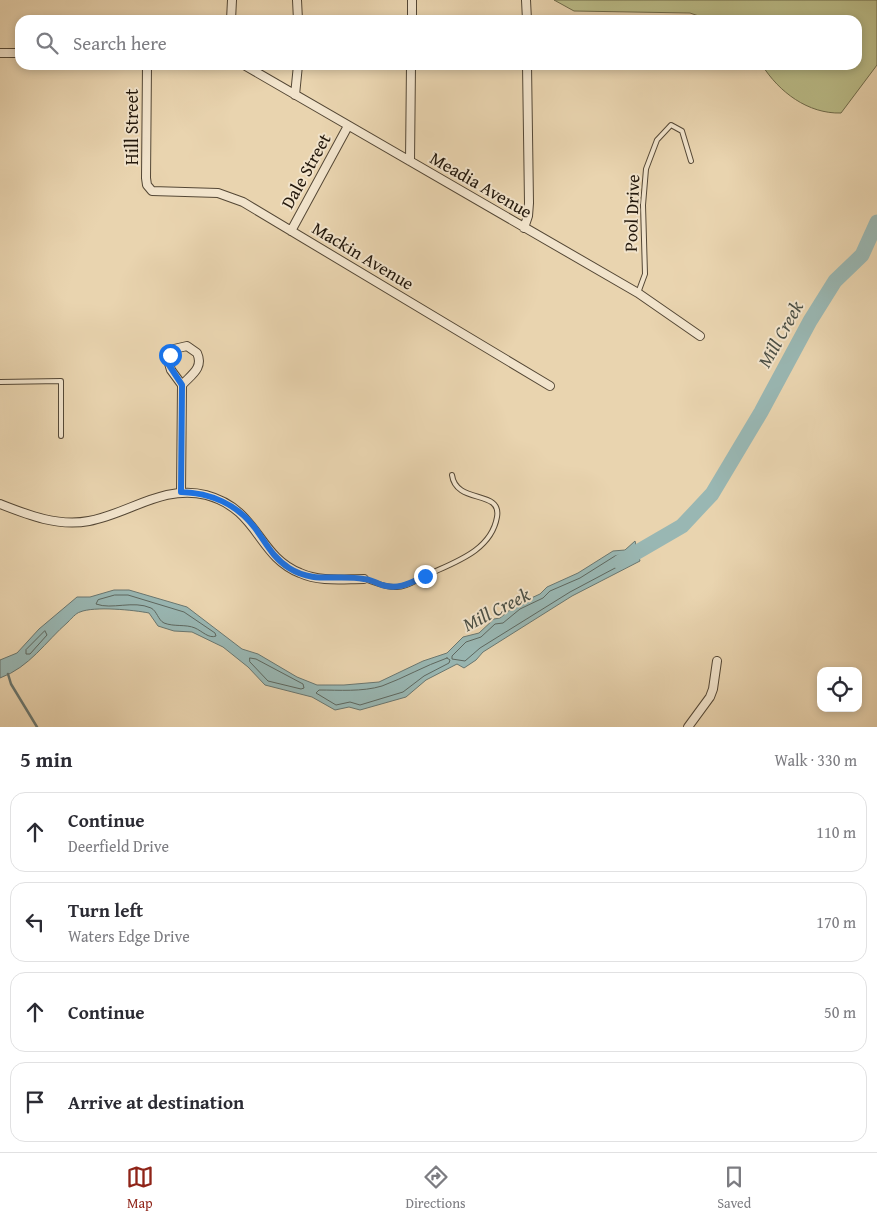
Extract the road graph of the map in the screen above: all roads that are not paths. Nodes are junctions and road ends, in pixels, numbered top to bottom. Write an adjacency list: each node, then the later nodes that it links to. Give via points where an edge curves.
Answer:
1 (232, 0): 5 (street)
2 (298, 0): 6 (street)
3 (412, 0): 7 (street)
4 (526, 0): 8 (street)
5 (231, 15)
6 (298, 15)
7 (412, 15)
8 (526, 15)
9 (0, 53): 10 (street)
10 (15, 53)
11 (147, 70): 20 (street, Hill Street, via 146,178)
12 (252, 70): 16 (street, Meadia Avenue)
13 (298, 70): 16 (street)
14 (412, 70): 19 (street)
15 (527, 70): 21 (street, via 529,203)
16 (295, 95): 17 (street, Meadia Avenue)
17 (348, 126): 19 (street, Meadia Avenue); 22 (street, Dale Street)
18 (691, 160): 23 (lane, Pool Drive, via 682,130 671,125 657,140 646,169 644,274)
19 (410, 161): 21 (street, Meadia Avenue)
20 (149, 188): 22 (street, Mackin Avenue, via 226,195)
21 (524, 228): 23 (street, Meadia Avenue)
22 (291, 231): 27 (street, Mackin Avenue)
23 (638, 293): 24 (street, Meadia Avenue)
24 (700, 336)
25 (0, 382): 28 (lane, via 61,381)
26 (182, 385): 26 (street, via 200,362 197,353 187,346 174,349 168,360); 30 (street)
27 (550, 386)
28 (61, 436)
29 (452, 475): 32 (lane, via 458,490 492,502 496,509 492,530 482,543 460,562 406,586 387,586)
30 (181, 492): 31 (street, via 86,522 40,519); 32 (street, via 204,494 229,504 248,520 278,560 300,574 324,579)
31 (0, 504)
32 (364, 578)
33 (717, 661): 34 (street, via 710,697)
34 (688, 727)

